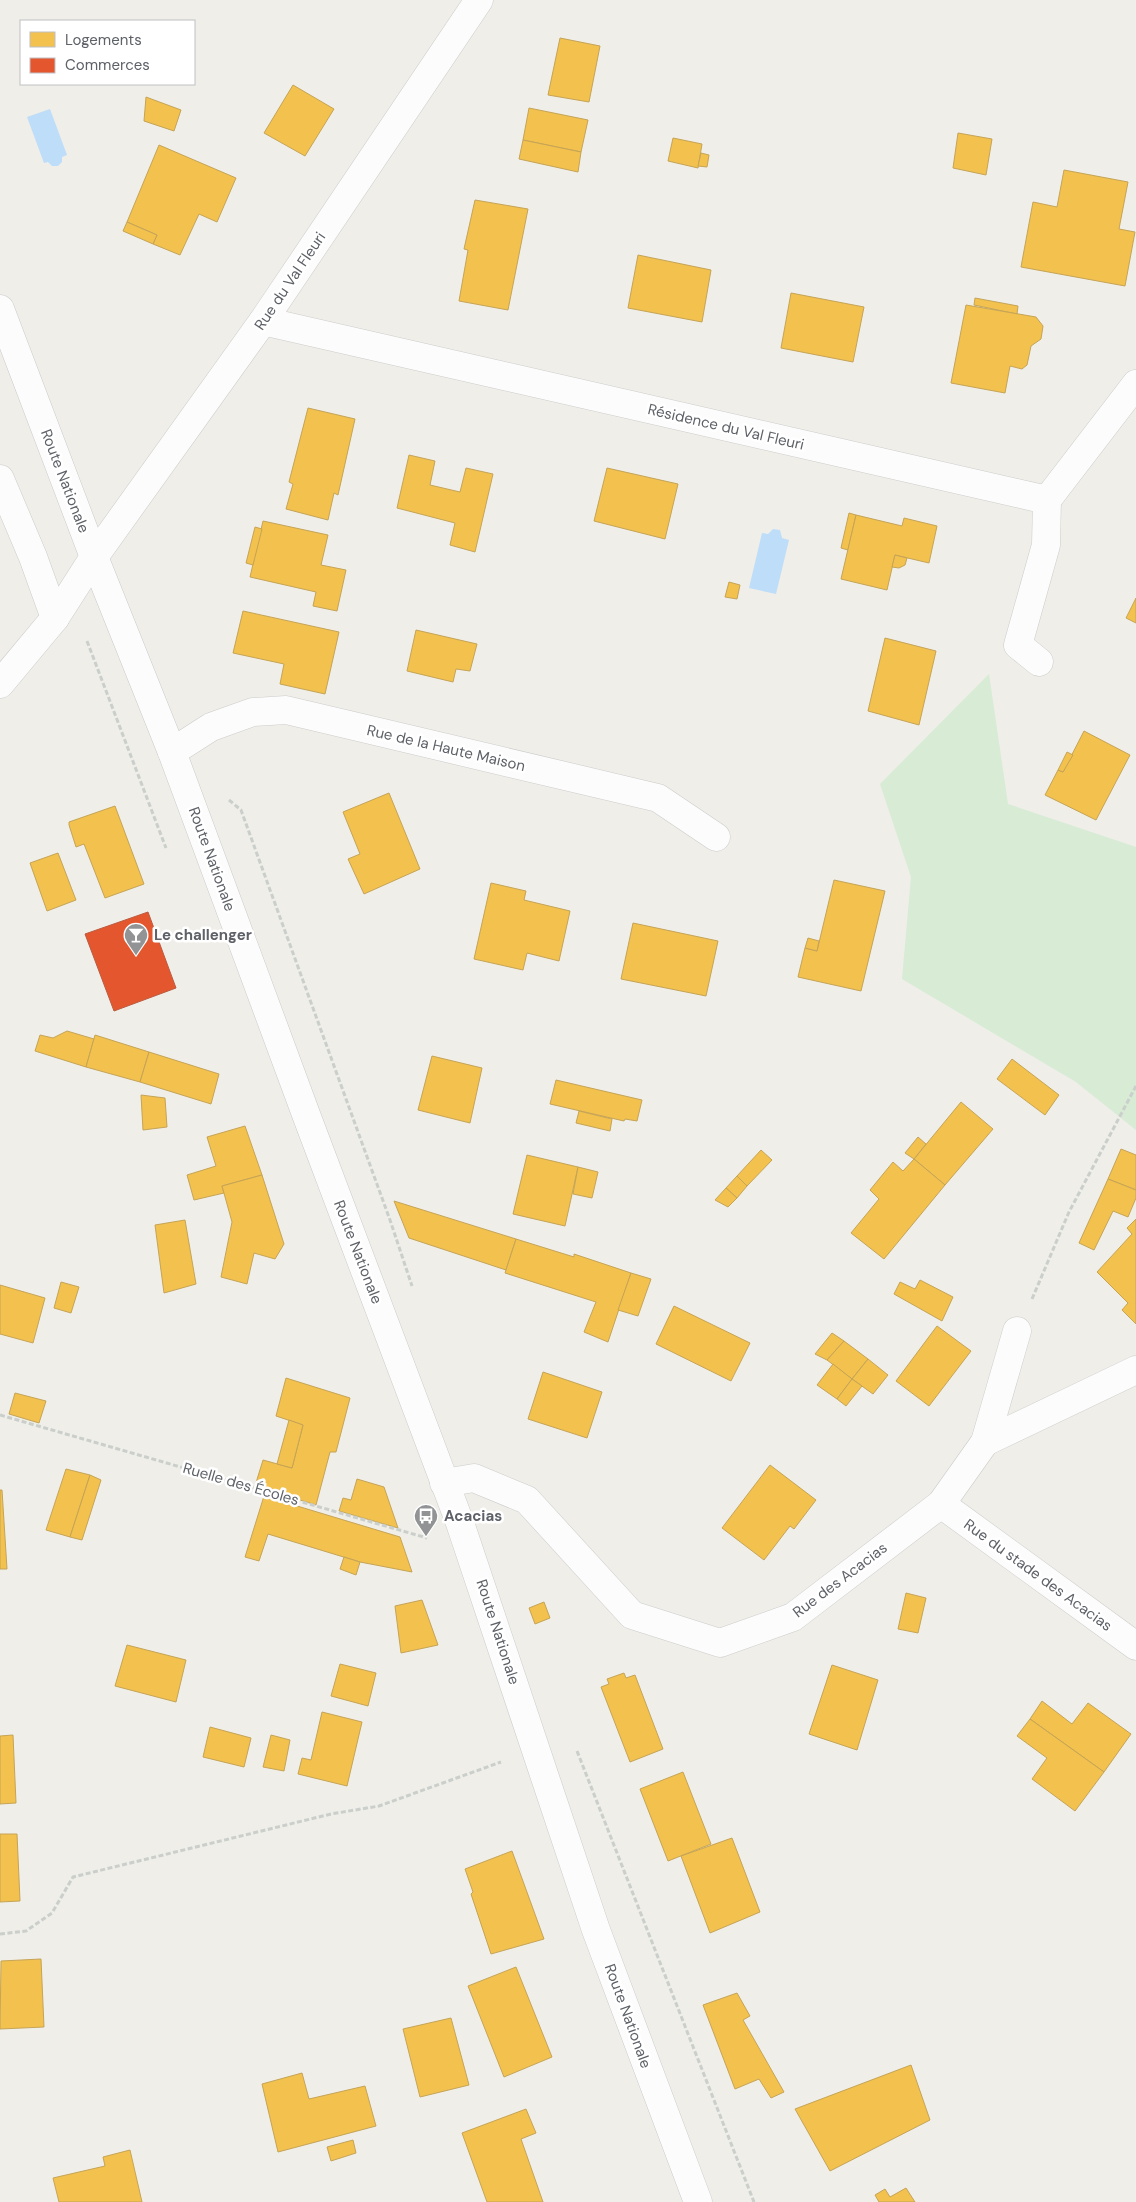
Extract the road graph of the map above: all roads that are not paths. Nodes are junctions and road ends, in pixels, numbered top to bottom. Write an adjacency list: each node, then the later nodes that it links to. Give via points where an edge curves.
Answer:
1 (479, 0): 3 (street, Rue du Val Fleuri)
2 (0, 309): 7 (street, Route Nationale)
3 (263, 321): 6 (street, Résidence du Val Fleuri); 7 (street, Rue du Val Fleuri)
4 (1136, 384): 6 (street)
5 (0, 479): 8 (street)
6 (1047, 500): 9 (street, via 1046,545 1018,645)
7 (94, 557): 8 (street, Rue du Val Fleuri); 11 (street, Route Nationale)
8 (55, 618): 10 (street, Rue du Val Fleuri)
9 (1039, 662)
10 (0, 684)
11 (172, 752): 12 (street, Rue de la Haute Maison, via 211,727 253,712 286,710 658,798); 16 (street, Route Nationale)
12 (716, 837)
13 (1018, 1331): 15 (street, Rue des Acacias)
14 (1136, 1370): 15 (street, Rue des Acacias)
15 (985, 1442): 17 (street, Rue des Acacias)
16 (444, 1483): 17 (street, Rue des Acacias, via 474,1478 527,1500 632,1615 720,1643 793,1617); 19 (street, Route Nationale, via 476,1567 596,1930)
17 (941, 1504): 18 (street, Rue du stade des Acacias)
18 (1136, 1646)
19 (698, 2202)

